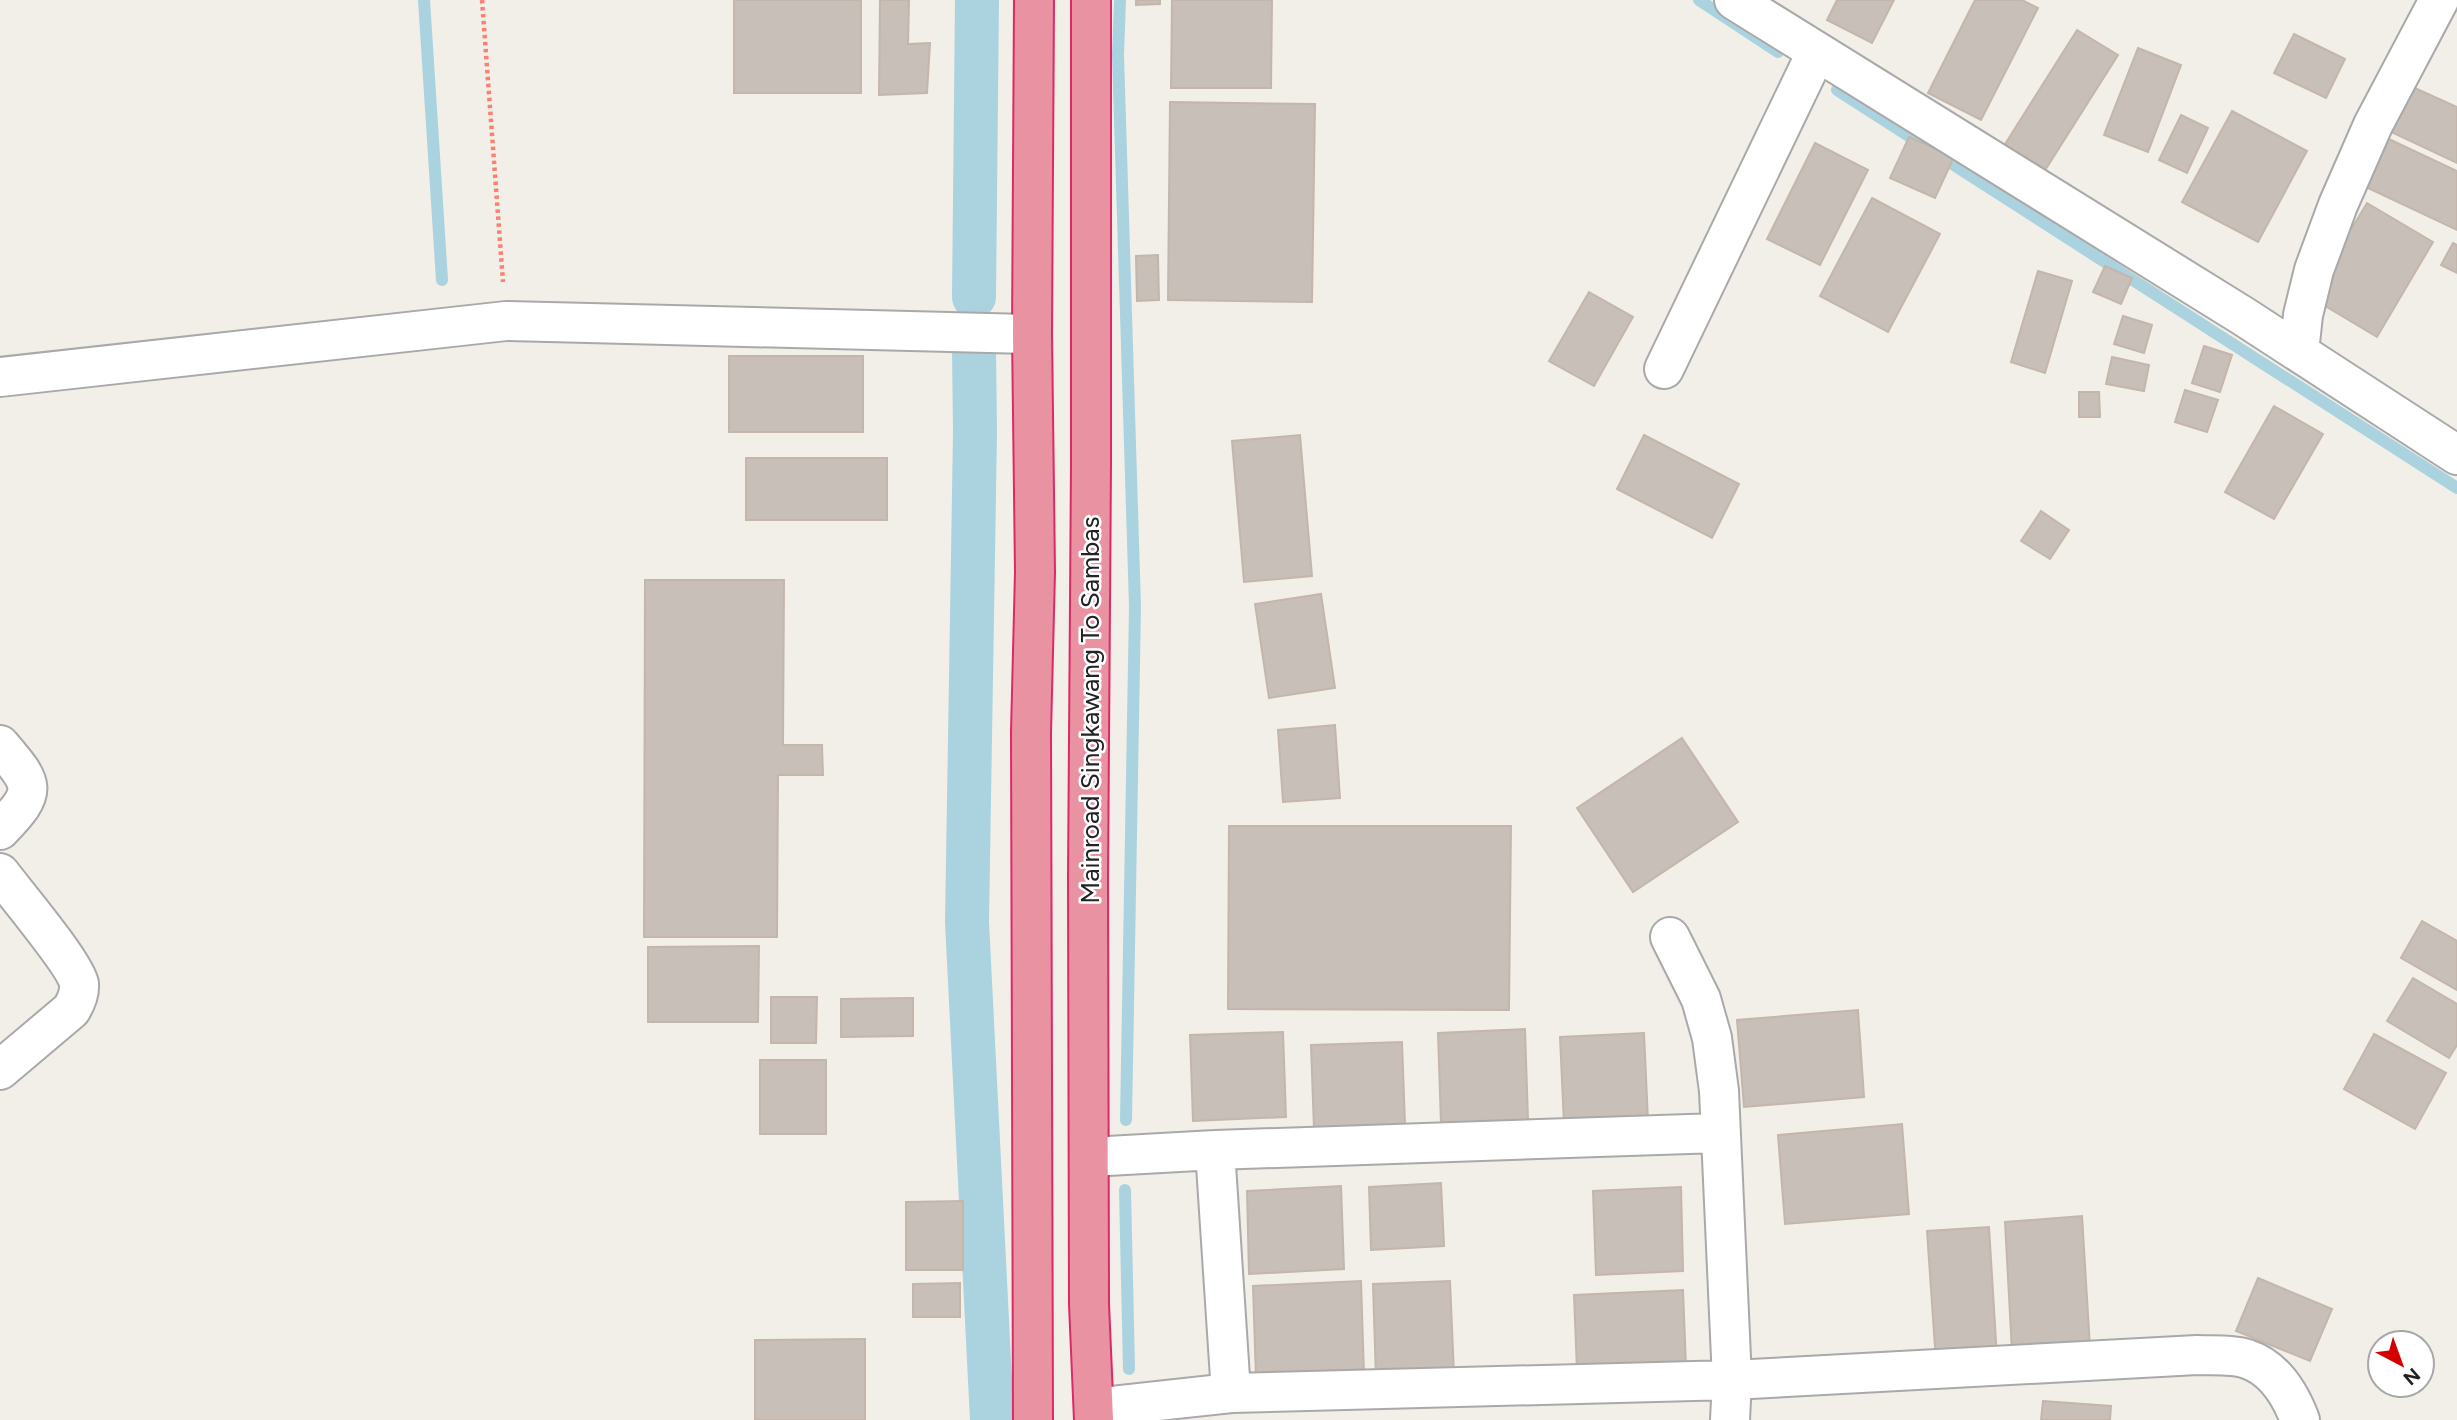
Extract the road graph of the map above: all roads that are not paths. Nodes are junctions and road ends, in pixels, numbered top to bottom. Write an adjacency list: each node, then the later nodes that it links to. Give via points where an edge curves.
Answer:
1 (1034, 0): 6 (highway, Mainroad Singkawang To Sambas)
2 (1091, 0): 12 (highway, Mainroad Singkawang To Sambas)
3 (1734, 0): 5 (street)
4 (2439, 0): 7 (street, via 2373,125 2338,205 2314,270)
5 (1816, 53): 7 (street); 8 (street)
6 (1032, 334): 9 (street, via 506,321); 11 (highway, Mainroad Singkawang To Sambas)
7 (2299, 352): 10 (street)
8 (1664, 369)
9 (0, 377)
10 (2457, 455)
11 (1035, 572): 12 (highway); 24 (highway, Mainroad Singkawang To Sambas, via 1031,732)
12 (1090, 575): 20 (highway, Mainroad Singkawang To Sambas)
13 (0, 745): 14 (street, via 26,777 28,791 17,813)
14 (0, 830)
15 (0, 873): 17 (street, via 79,983 78,999 71,1010)
16 (1670, 937): 18 (street, via 1701,999 1712,1038)
17 (0, 1070)
18 (1719, 1133): 19 (street); 21 (street)
19 (1216, 1150): 20 (street); 22 (street)
20 (1090, 1157): 23 (highway, Mainroad Singkawang To Sambas)
21 (1732, 1380): 22 (street); 25 (street); 26 (street, via 2197,1355 2246,1358 2270,1371 2292,1398)
22 (1231, 1393): 23 (street)
23 (1094, 1414)
24 (1033, 1420)
25 (1730, 1420)
26 (2300, 1420)

